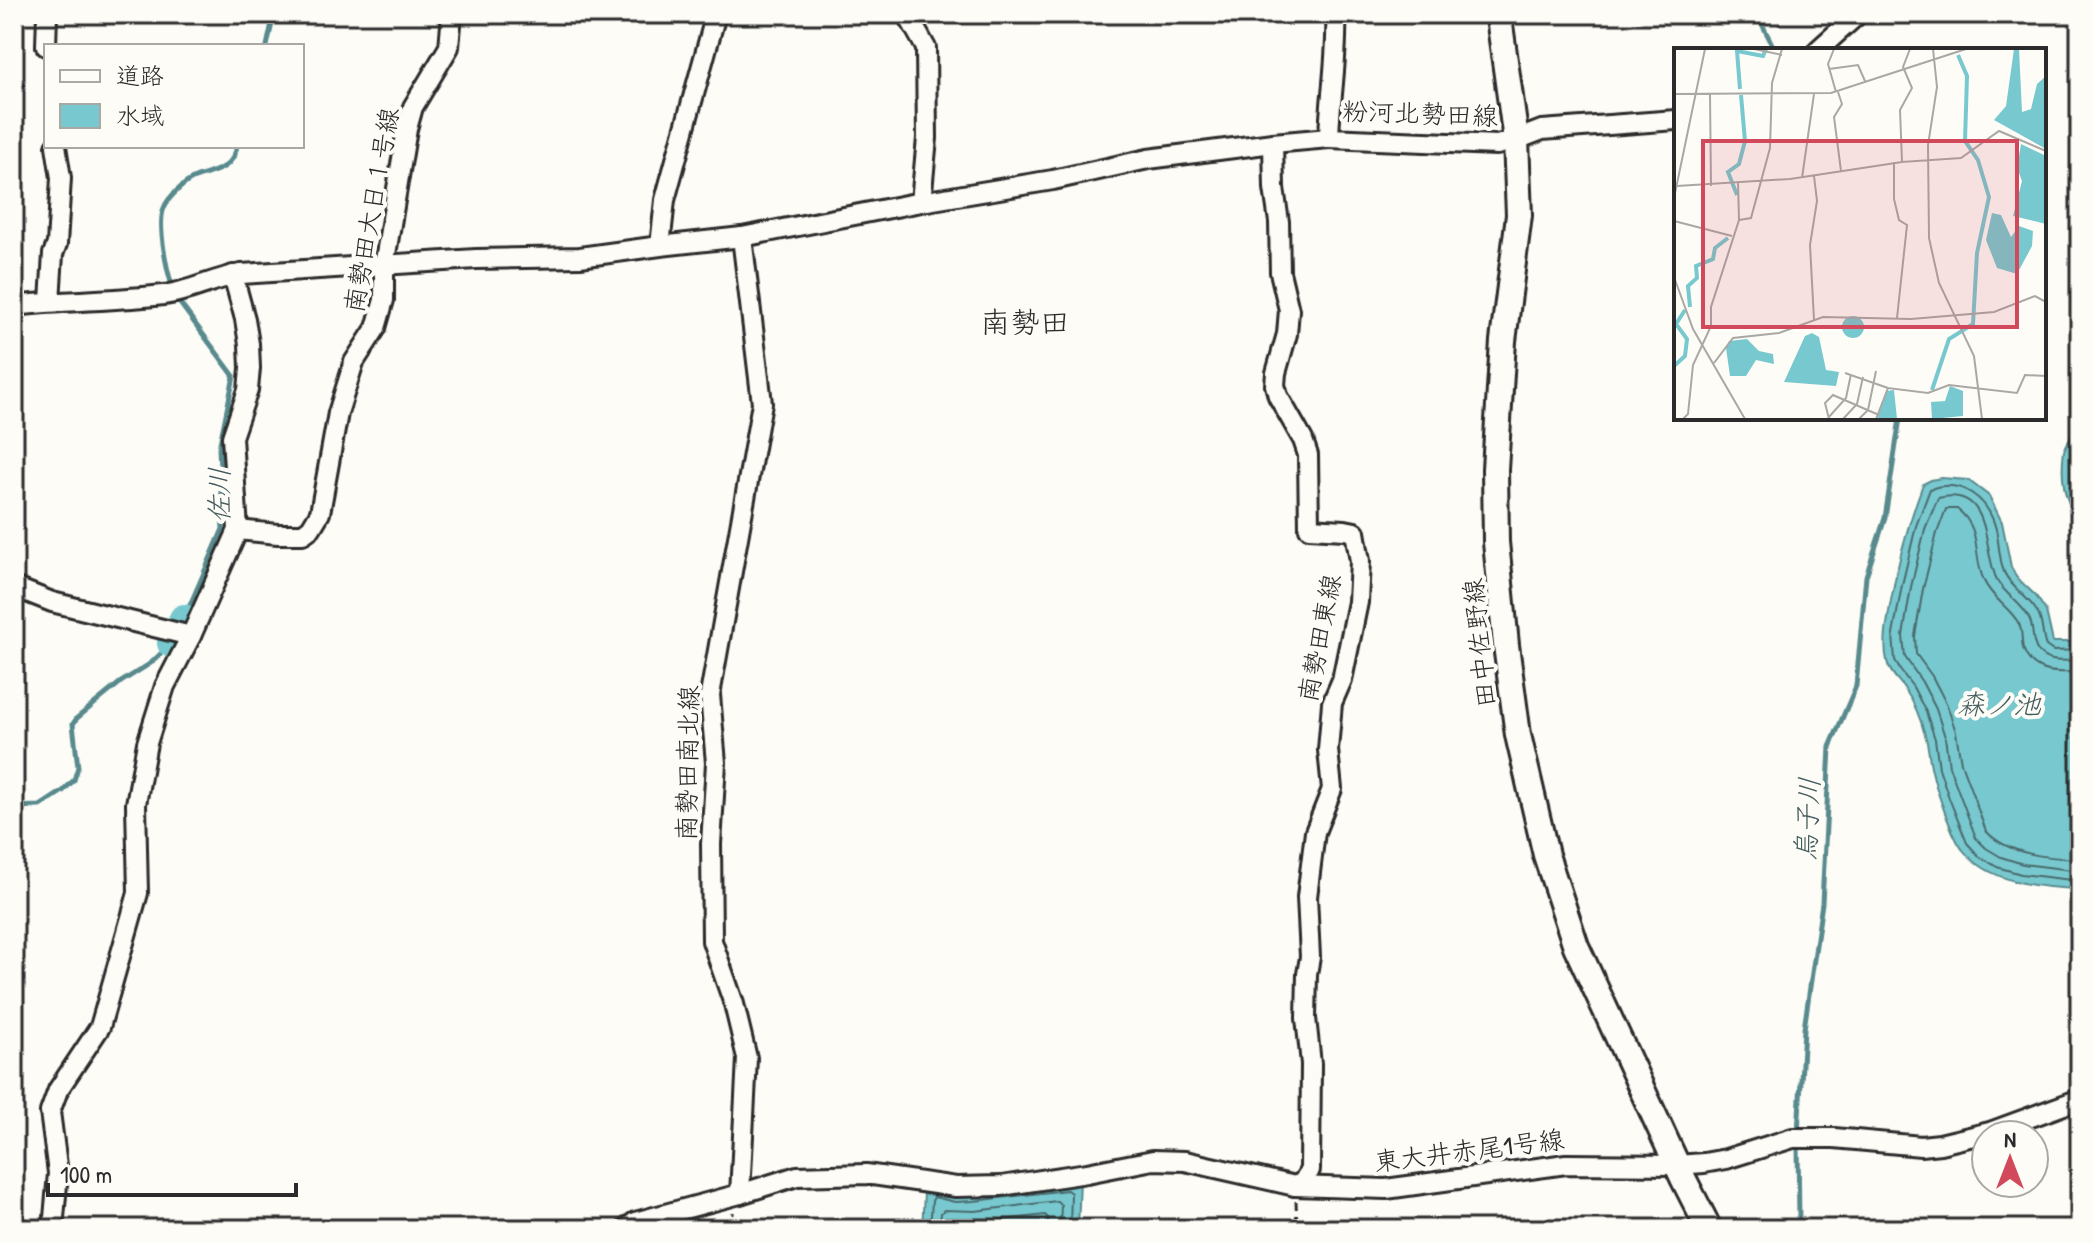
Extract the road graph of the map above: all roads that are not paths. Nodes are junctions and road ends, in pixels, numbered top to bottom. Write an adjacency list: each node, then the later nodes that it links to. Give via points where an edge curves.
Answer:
1 (47, 14): 8 (street)
2 (452, 14): 18 (street, 南勢田大日１号線, via 449,47 413,107 407,129)
3 (716, 14): 17 (street, via 665,200)
4 (907, 14): 15 (street, via 926,48)
5 (1336, 14): 11 (street, 粉河北勢田線)
6 (1501, 14): 12 (street, 田中佐野線)
7 (1858, 14): 9 (street)
8 (46, 44)
9 (1820, 48)
10 (1674, 120): 12 (street, 粉河北勢田線, via 1542,130)
11 (1329, 138): 12 (street, 粉河北勢田線, via 1497,145); 13 (street)
12 (1516, 140): 26 (street, 田中佐野線, via 1519,215 1503,341 1495,469 1496,542 1518,735 1546,855 1576,946)
13 (1273, 143): 15 (street, via 1148,159); 27 (street, 南勢田東線, via 1280,272 1289,310 1275,385 1308,455 1309,528 1355,532 1360,561 1358,602 1332,703 1332,789 1310,857 1310,1170)
14 (56, 148): 20 (street, via 61,178)
15 (921, 202): 16 (street)
16 (742, 237): 17 (street); 28 (street, 南勢田南北線, via 762,403 710,695 716,763 712,941 747,1058)
17 (660, 246): 18 (street, via 580,257)
18 (384, 266): 19 (street); 22 (street, 南勢田大日１号線, via 384,300 376,328 354,362 338,413 320,513 303,534)
19 (233, 275): 20 (street, via 174,293); 22 (street, via 250,368 232,437)
20 (50, 301): 21 (street)
21 (14, 306)
22 (238, 530): 24 (street)
23 (14, 587): 24 (street, via 52,602)
24 (181, 634): 29 (street, via 147,743 136,804 138,893 100,1027 58,1090 50,1112 58,1173)
25 (2080, 1099): 26 (street, 東大井赤尾1号線, via 1940,1144 1798,1138 1726,1159)
26 (1677, 1165): 27 (street, 東大井赤尾1号線, via 1566,1164 1386,1189); 31 (street, 田中佐野線)
27 (1295, 1186): 28 (street, 東大井赤尾1号線, via 1185,1161 1153,1160 1001,1186 956,1187 866,1174 797,1176)
28 (740, 1194): 30 (street, 東大井赤尾1号線, via 635,1222)
29 (53, 1229)
30 (626, 1229)
31 (1709, 1229)

